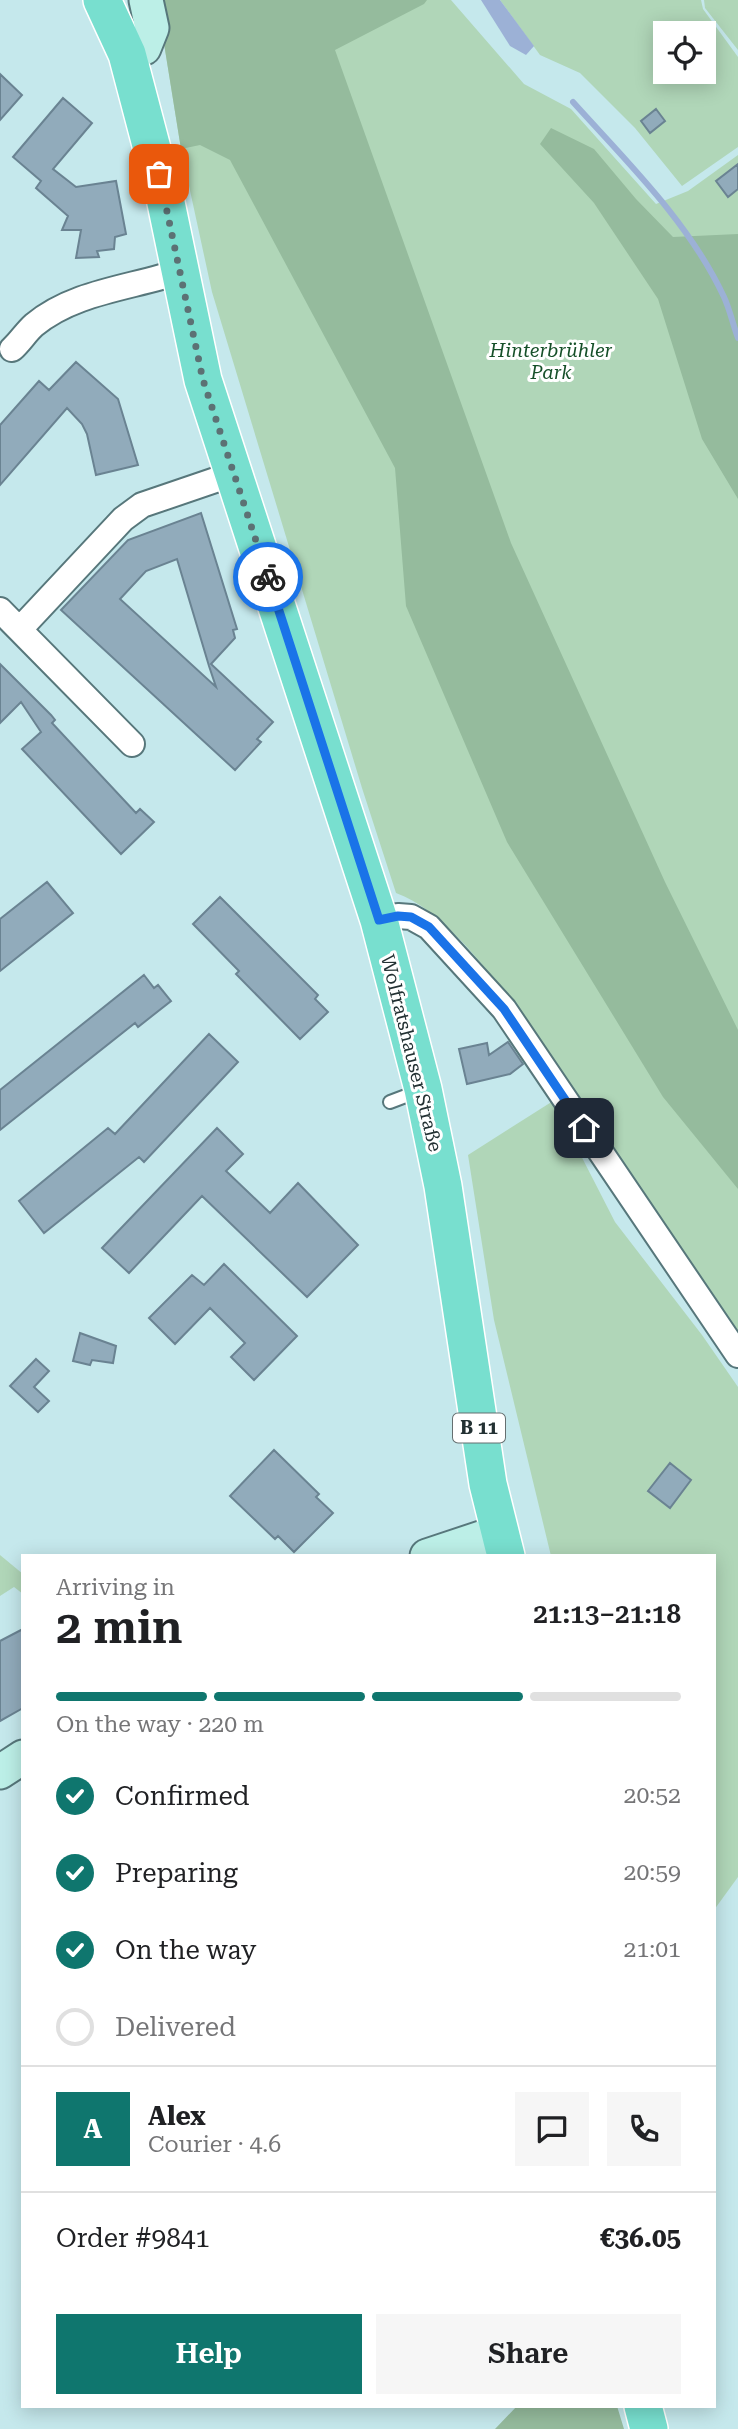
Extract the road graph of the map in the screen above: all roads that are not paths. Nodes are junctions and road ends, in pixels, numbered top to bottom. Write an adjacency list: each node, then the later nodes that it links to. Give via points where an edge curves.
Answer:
1 (102, 0): 3 (main road, Wolfratshauser Straße / B 11)
2 (146, 0): 3 (main road, via 152,28 144,48)
3 (127, 54): 4 (main road, Wolfratshauser Straße / B 11)
4 (181, 271): 5 (street, via 99,292 55,312); 6 (main road, Wolfratshauser Straße / B 11, via 203,380)
5 (12, 349)
6 (233, 474): 8 (street, via 142,505 123,519); 10 (main road, Wolfratshauser Straße / B 11)
7 (0, 610): 8 (street)
8 (20, 629): 9 (street)
9 (132, 744)
10 (379, 920): 11 (main road, Wolfratshauser Straße / B 11); 13 (street, via 411,917 429,927 504,1009)
11 (424, 1090): 12 (lane); 14 (main road, Wolfratshauser Straße / B 11, via 488,1484)
12 (390, 1102)
13 (738, 1355)
14 (503, 1544): 15 (main road)
15 (440, 1554)
16 (21, 1758): 17 (main road)
17 (0, 1772)
18 (644, 2408): 19 (main road)
19 (649, 2429)

